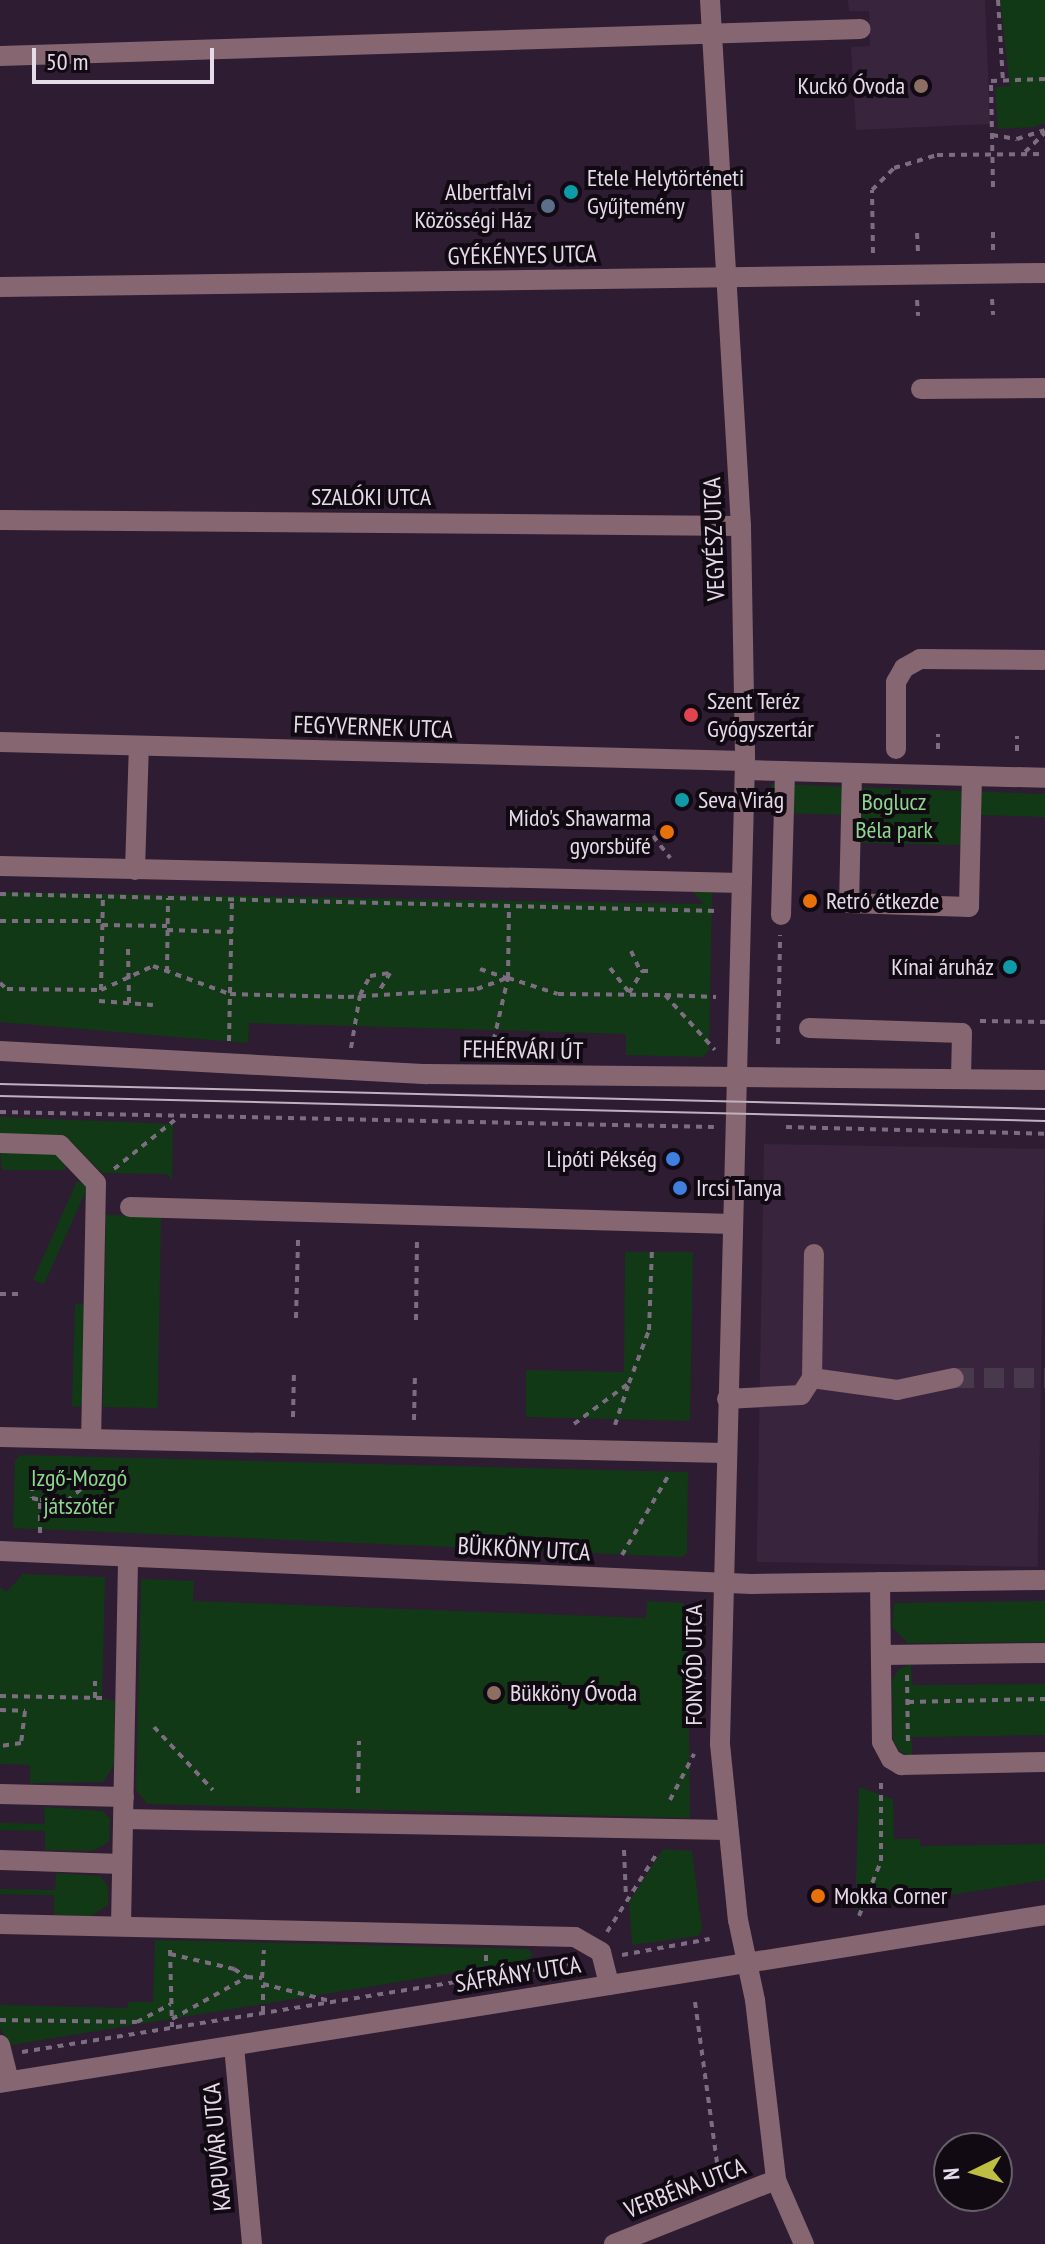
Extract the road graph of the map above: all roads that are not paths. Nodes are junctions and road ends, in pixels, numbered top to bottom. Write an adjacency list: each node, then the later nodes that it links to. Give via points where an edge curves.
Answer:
1 (710, 0): 3 (street, VEGYÉSZ UTCA)
2 (861, 29): 3 (street)
3 (712, 34): 4 (street); 6 (street, VEGYÉSZ UTCA)
4 (0, 56)
5 (1045, 273): 6 (street, GYÉKÉNYES UTCA)
6 (727, 278): 7 (street, GYÉKÉNYES UTCA); 11 (street, VEGYÉSZ UTCA)
7 (0, 287)
8 (1045, 388): 9 (street)
9 (921, 389)
10 (0, 520): 11 (street, SZALÓKI UTCA)
11 (741, 526): 16 (street, VEGYÉSZ UTCA)
12 (1045, 660): 15 (street, via 920,659 904,668 896,682)
13 (0, 742): 14 (street, FEGYVERNEK UTCA)
14 (139, 746): 16 (street, FEGYVERNEK UTCA); 22 (street)
15 (896, 749)
16 (745, 765): 17 (street, FEGYVERNEK UTCA); 23 (street, VEGYÉSZ UTCA)
17 (785, 771): 18 (street, FEGYVERNEK UTCA); 24 (street)
18 (852, 773): 19 (street, FEGYVERNEK UTCA); 19 (street, via 849,903 969,907)
19 (972, 776): 20 (street, FEGYVERNEK UTCA)
20 (1045, 778)
21 (0, 866): 22 (street)
22 (135, 870): 23 (street)
23 (742, 883): 28 (street, VEGYÉSZ UTCA)
24 (781, 915)
25 (809, 1028): 27 (street, via 962,1033)
26 (0, 1051): 28 (street, FEHÉRVÁRI ÚT, via 427,1074)
27 (961, 1076): 28 (street, FEHÉRVÁRI ÚT); 29 (street, FEHÉRVÁRI ÚT)
28 (737, 1077): 32 (street, FONYÓD UTCA)
29 (1045, 1080)
30 (0, 1143): 38 (street, via 60,1145 96,1183)
31 (130, 1207): 32 (street)
32 (733, 1224): 36 (street, FONYÓD UTCA)
33 (814, 1254): 34 (street)
34 (812, 1378): 35 (street, via 897,1390); 36 (street, via 801,1395)
35 (954, 1378)
36 (727, 1399): 39 (street, FONYÓD UTCA)
37 (0, 1437): 38 (street)
38 (91, 1438): 39 (street)
39 (725, 1453): 44 (street, FONYÓD UTCA)
40 (0, 1551): 41 (street, BÜKKÖNY UTCA)
41 (128, 1557): 44 (street, BÜKKÖNY UTCA); 49 (street)
42 (1045, 1580): 43 (street, BÜKKÖNY UTCA)
43 (880, 1582): 44 (street, BÜKKÖNY UTCA); 46 (street)
44 (721, 1583): 51 (street, FONYÓD UTCA, via 720,1744)
45 (1045, 1653): 46 (street)
46 (882, 1655): 47 (street, via 882,1742 891,1759 909,1765)
47 (1045, 1762)
48 (0, 1794): 49 (street)
49 (124, 1797): 50 (street)
50 (124, 1819): 51 (street); 53 (street)
51 (727, 1830): 57 (street, FONYÓD UTCA)
52 (0, 1860): 53 (street)
53 (122, 1864): 56 (street)
54 (1045, 1915): 57 (street, SÁFRÁNY UTCA)
55 (0, 1924): 56 (street)
56 (121, 1926): 58 (street, via 575,1937 590,1942 605,1958)
57 (747, 1963): 58 (street, SÁFRÁNY UTCA); 62 (street, FONYÓD UTCA)
58 (609, 1985): 59 (street, SÁFRÁNY UTCA)
59 (234, 2046): 61 (street, SÁFRÁNY UTCA); 63 (street, KAPUVÁR UTCA)
60 (2, 2050): 61 (street)
61 (5, 2082)
62 (776, 2180): 64 (street, VERBÉNA UTCA); 65 (street, FONYÓD UTCA)
63 (252, 2244)
64 (614, 2244)
65 (804, 2244)

